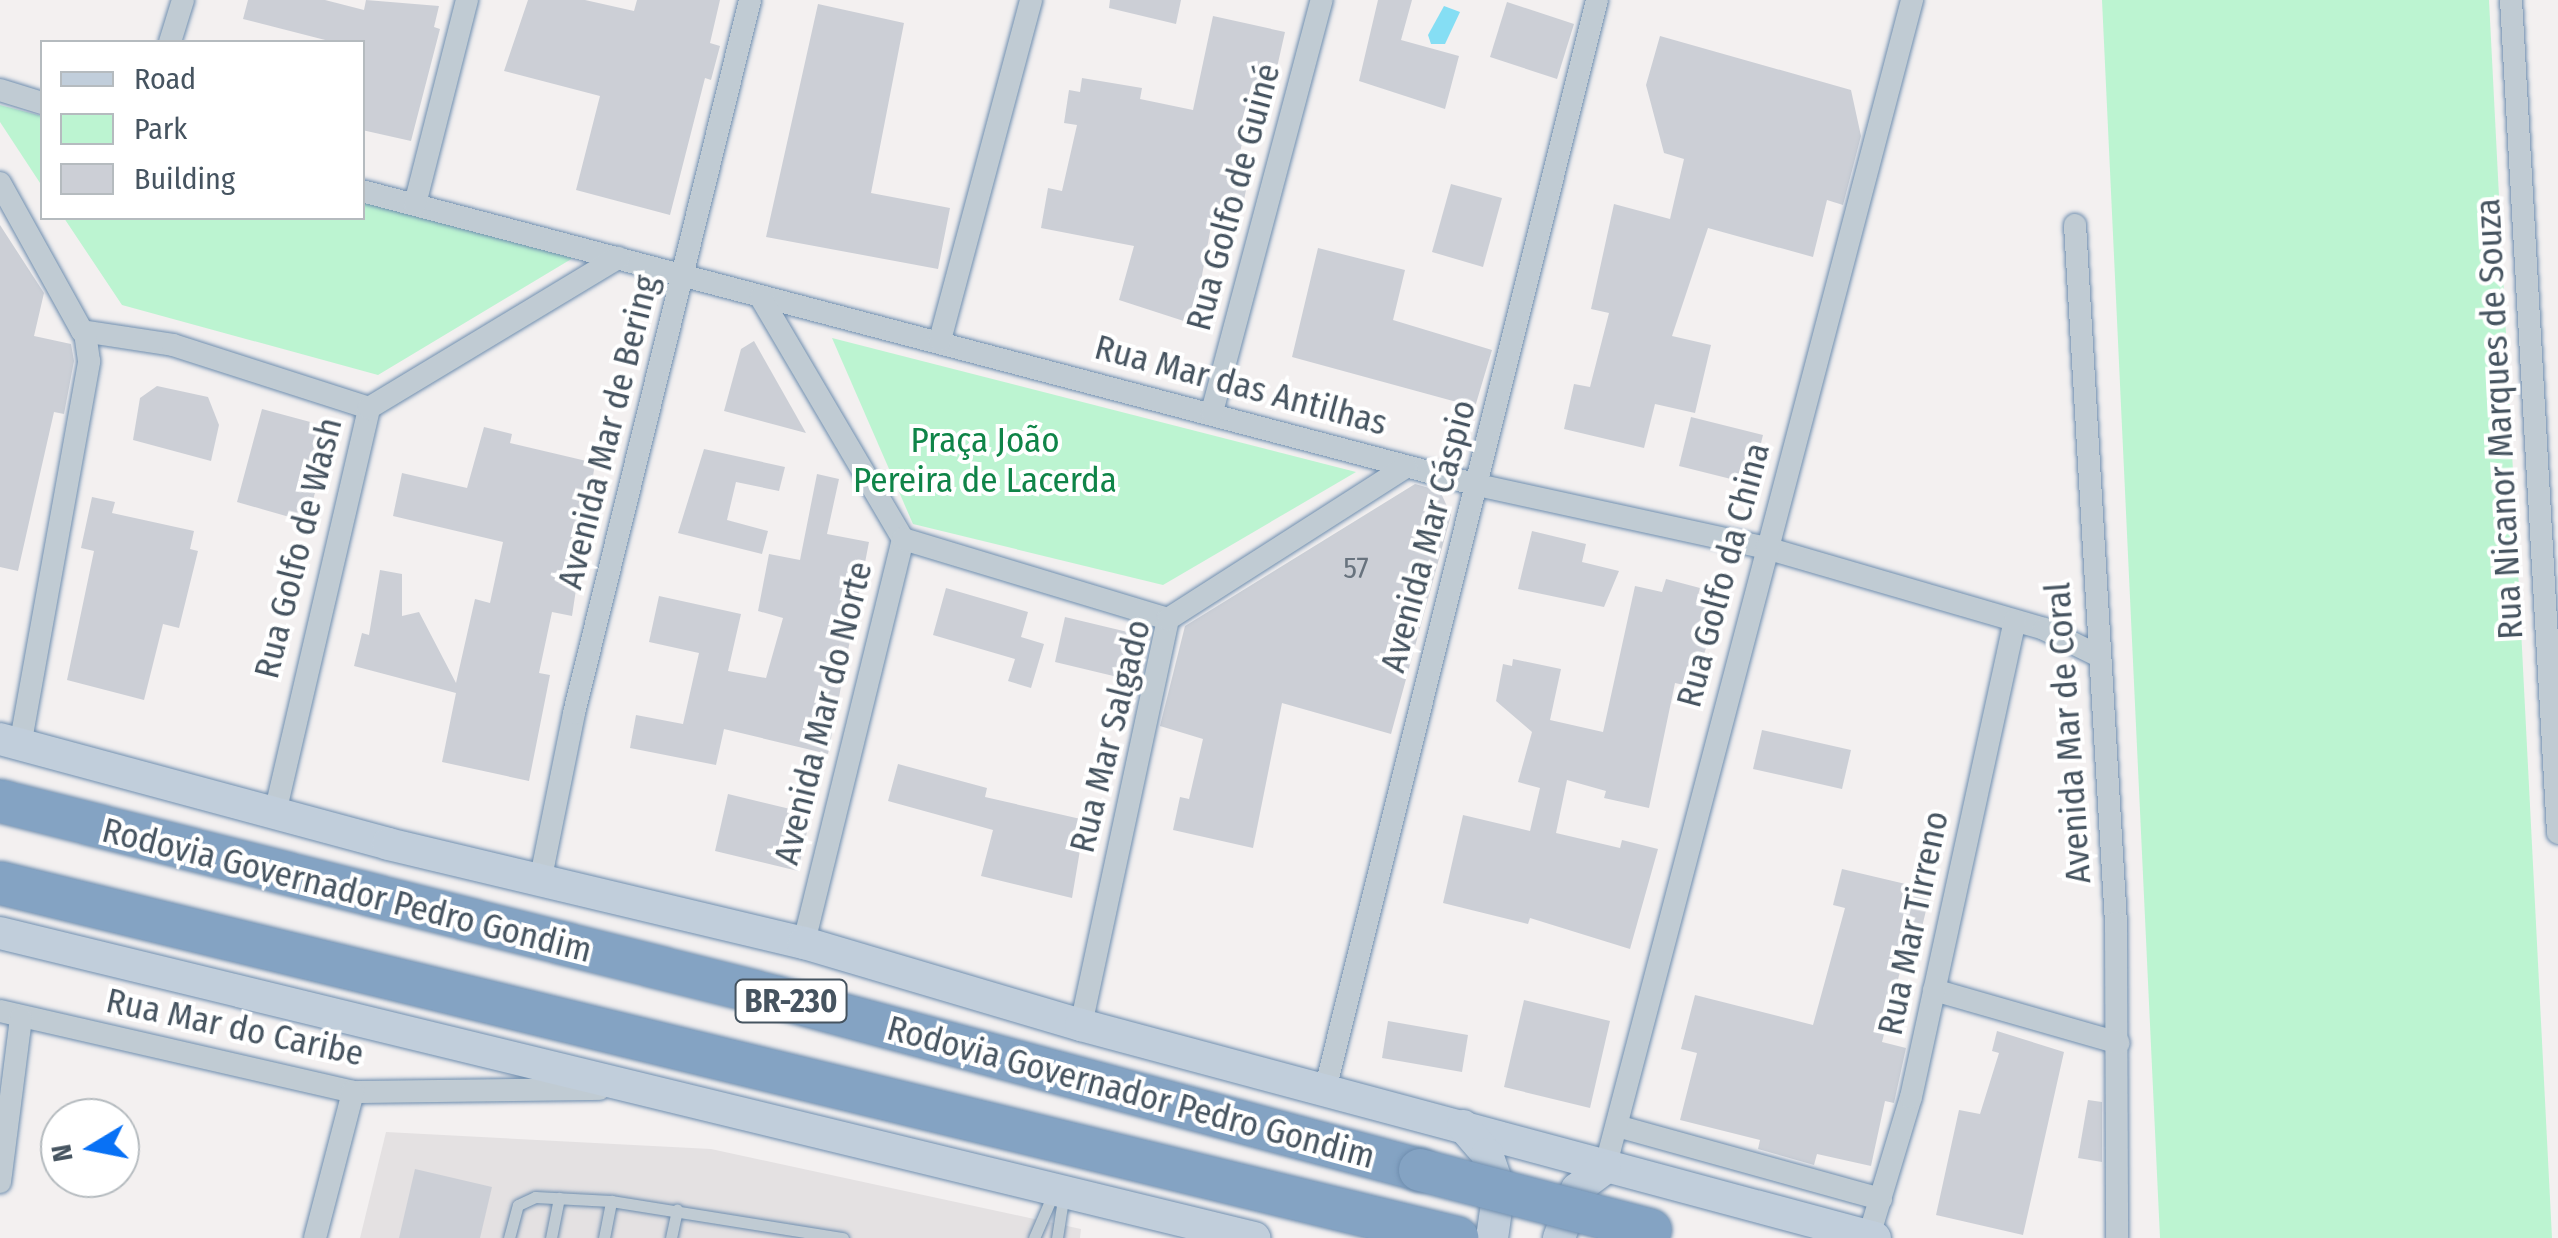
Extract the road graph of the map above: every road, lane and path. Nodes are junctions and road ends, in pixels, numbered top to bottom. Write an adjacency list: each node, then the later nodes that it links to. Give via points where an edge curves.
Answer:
1 (184, 0): 9 (street)
2 (467, 0): 14 (street)
3 (750, 0): 17 (street, Avenida Mar de Bering)
4 (1031, 0): 20 (street)
5 (1322, 0): 22 (street, Rua Golfo de Guiné)
6 (1597, 0): 24 (street, Avenida Mar Cáspio)
7 (1912, 0): 26 (street, Rua Golfo da China)
8 (2510, 0): 33 (street, Rua Nicanor Marques de Souza)
9 (171, 40)
10 (0, 90): 11 (street)
11 (40, 102)
12 (0, 182): 19 (street)
13 (365, 192): 14 (street, Rua Mar das Antilhas)
14 (414, 204): 16 (street, Rua Mar das Antilhas)
15 (2075, 224): 29 (street, Avenida Mar de Coral)
16 (618, 258): 17 (street, Rua Mar das Antilhas); 21 (street, Rua Golfo de Wash)
17 (682, 278): 18 (street, Rua Mar das Antilhas); 34 (street, Avenida Mar de Bering, via 574,713)
18 (761, 298): 20 (street, Rua Mar das Antilhas); 25 (street, Avenida Mar do Norte)
19 (85, 332): 21 (street, via 173,345); 30 (street, via 89,362)
20 (940, 340): 22 (street, Rua Mar das Antilhas)
21 (369, 408): 32 (street, Rua Golfo de Wash)
22 (1212, 412): 23 (street, Rua Mar das Antilhas)
23 (1406, 467): 24 (street, Rua Mar das Antilhas); 27 (street, Rua Mar Salgado)
24 (1478, 485): 26 (street, Rua Mar das Antilhas); 43 (street, Avenida Mar Cáspio)
25 (903, 540): 27 (street); 37 (street, Avenida Mar do Norte)
26 (1766, 548): 28 (street, Rua Mar das Antilhas); 46 (street, Rua Golfo da China)
27 (1168, 619): 40 (street, Rua Mar Salgado)
28 (2015, 621): 29 (street, Rua Mar das Antilhas); 38 (street, Rua Mar Tirreno)
29 (2098, 655): 41 (street, Avenida Mar de Coral)
30 (10, 742): 32 (street)
31 (0, 801): 56 (highway, Rodovia Governador Pedro Gondim / BR-230, bridge, via 776,997)
32 (275, 814): 34 (street)
33 (2558, 834)
34 (540, 882): 37 (street)
35 (0, 883): 68 (highway, Rodovia Governador Pedro Gondim / BR-230)
36 (0, 932): 42 (street)
37 (804, 943): 40 (street)
38 (1934, 990): 41 (street); 52 (street, Rua Mar Tirreno)
39 (11, 1014): 44 (street, Rua Mar do Caribe); 47 (street)
40 (1081, 1025): 43 (street)
41 (2118, 1042): 71 (street, Avenida Mar de Coral)
42 (638, 1088): 44 (street, Rua Mar do Caribe); 50 (street)
43 (1325, 1090): 45 (street)
44 (353, 1092): 58 (street)
45 (1463, 1126): 48 (street); 69 (street, via 1487,1154 1499,1189)
46 (1617, 1126): 48 (street, Rua Golfo da China); 52 (street)
47 (3, 1150): 49 (street)
48 (1605, 1168): 57 (street); 70 (street, via 1577,1189)
49 (0, 1182)
50 (1059, 1191): 65 (lane); 66 (lane); 67 (street)
51 (559, 1198): 53 (lane); 59 (lane, via 535,1197 518,1205); 60 (lane)
52 (1880, 1199): 57 (street, Rua Mar Tirreno)
53 (610, 1202): 54 (lane); 61 (lane)
54 (677, 1210): 55 (lane); 62 (lane)
55 (756, 1221): 63 (lane); 64 (lane)
56 (1665, 1234)
57 (1872, 1237)
58 (315, 1238)
59 (509, 1238)
60 (551, 1238)
61 (604, 1238)
62 (671, 1238)
63 (752, 1238)
64 (843, 1238)
65 (1034, 1238)
66 (1057, 1238)
67 (1254, 1238)
68 (1456, 1238)
69 (1492, 1238)
70 (1559, 1238)
71 (2117, 1238)

